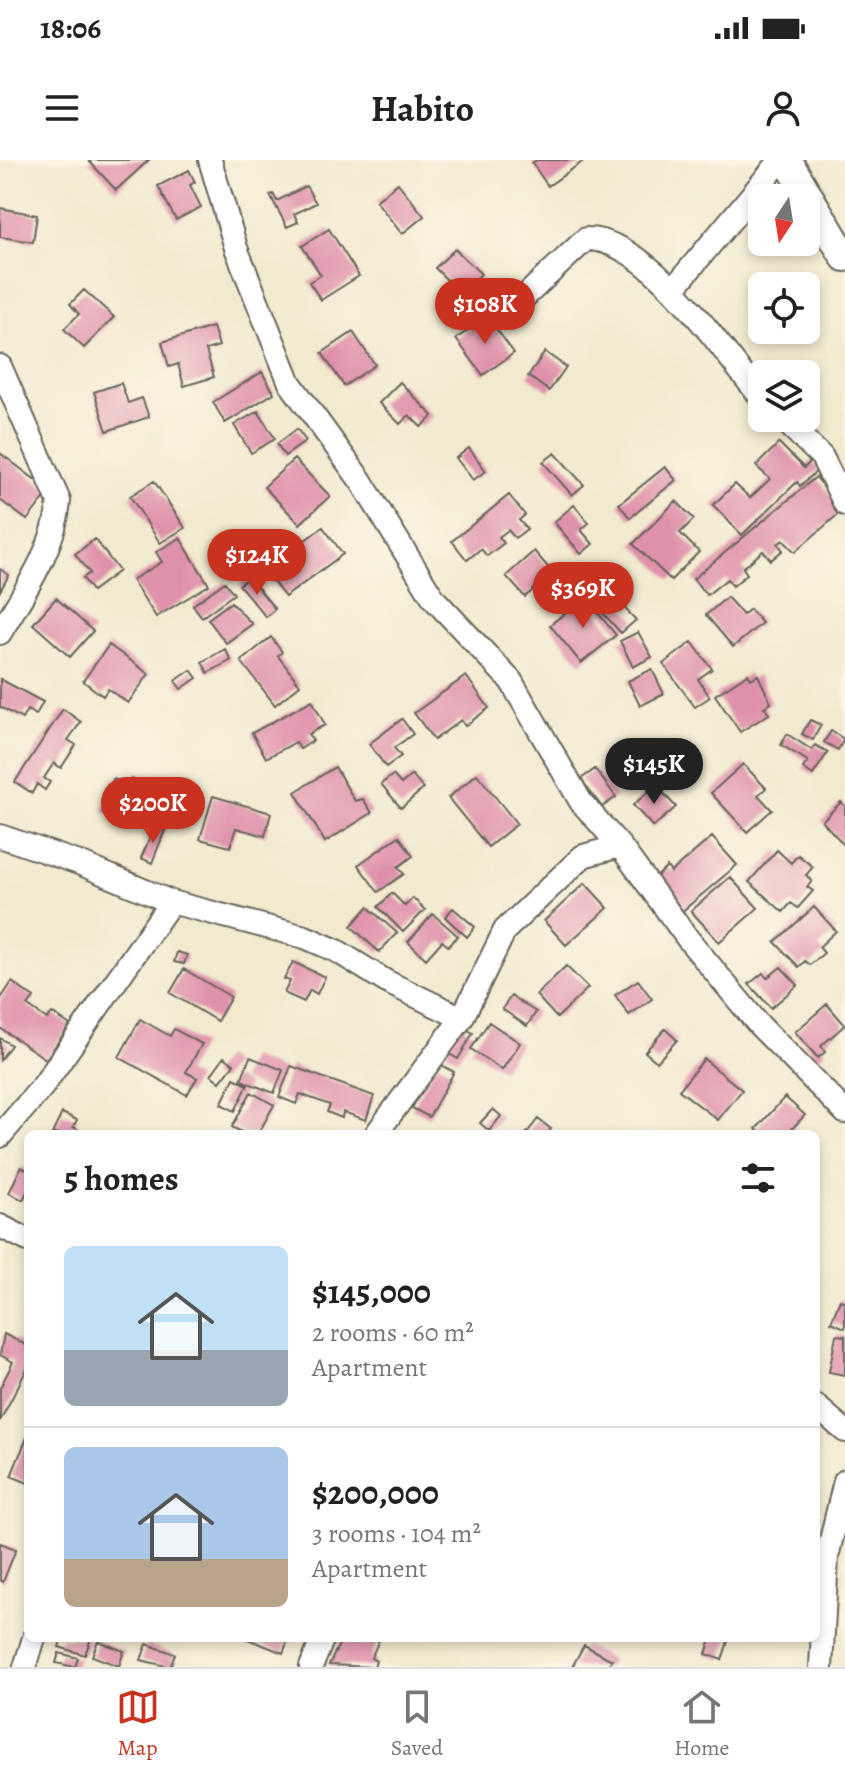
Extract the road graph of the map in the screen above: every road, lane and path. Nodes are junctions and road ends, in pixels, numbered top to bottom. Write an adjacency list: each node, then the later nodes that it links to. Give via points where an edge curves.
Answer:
1 (210, 160): 13 (street, via 236,248 290,383 361,481 434,599 511,681 581,802)
2 (781, 160): 5 (street)
3 (787, 160): 4 (street)
4 (845, 257)
5 (674, 288): 6 (street, via 599,238 586,239); 8 (street)
6 (518, 303)
7 (0, 366): 11 (street, via 59,501 44,555)
8 (748, 380)
9 (796, 432): 10 (street, via 822,457)
10 (845, 504)
11 (0, 633)
12 (0, 836): 14 (street)
13 (620, 846): 15 (street, via 583,856 505,930); 16 (street, via 759,1025)
14 (171, 902): 15 (street, via 305,937); 18 (street, via 43,1086)
15 (462, 1018): 17 (street)
16 (845, 1112)
17 (379, 1130)
18 (0, 1136)
19 (0, 1226): 20 (street)
20 (24, 1238)
21 (820, 1409): 22 (street)
22 (845, 1431)
23 (845, 1481): 24 (street, via 827,1557)
24 (820, 1620): 29 (street)
25 (33, 1642): 27 (street)
26 (321, 1642): 28 (street)
27 (25, 1667)
28 (311, 1667)
29 (821, 1667)

